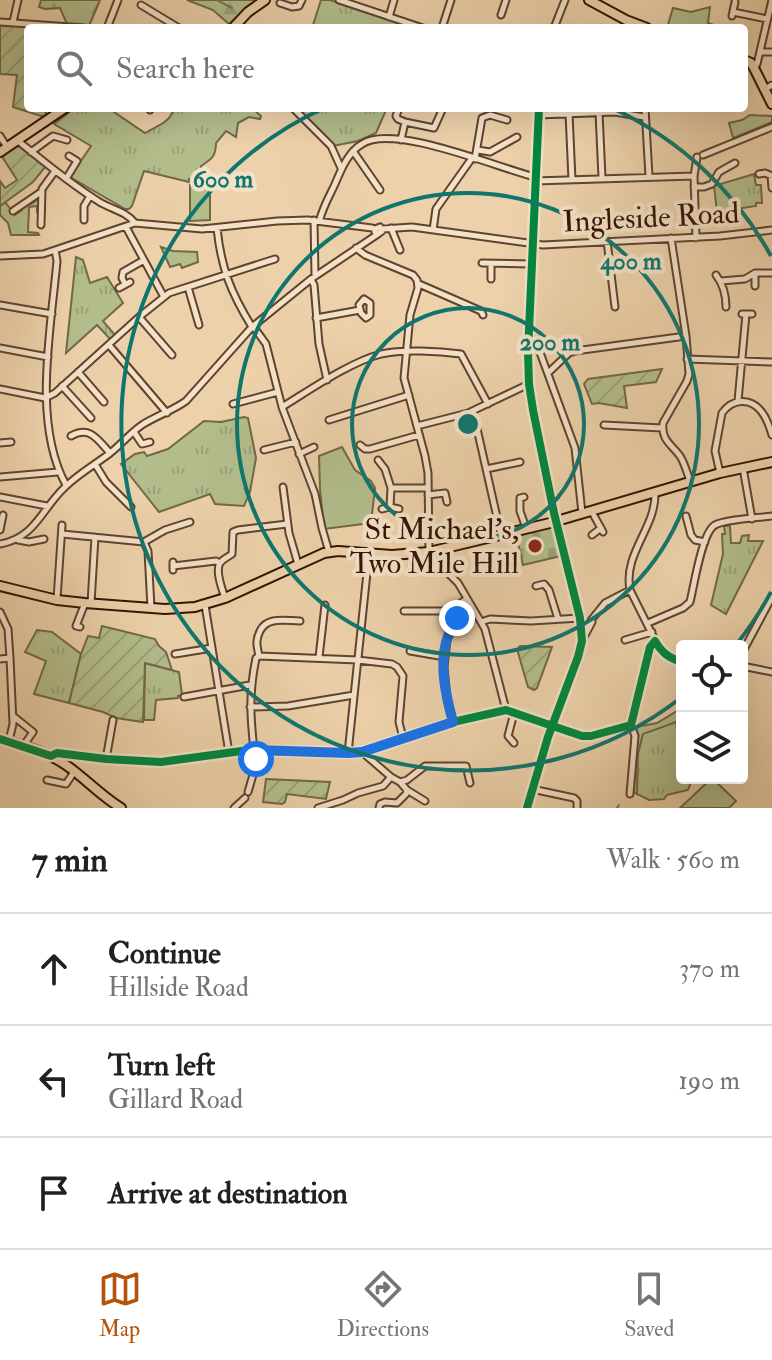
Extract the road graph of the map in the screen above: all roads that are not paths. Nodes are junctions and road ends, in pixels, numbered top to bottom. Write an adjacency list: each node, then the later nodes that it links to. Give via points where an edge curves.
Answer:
1 (18, 0): 20 (street)
2 (118, 0): 22 (street)
3 (265, 0): 24 (main road)
4 (302, 0): 13 (street, via 292,7)
5 (339, 0): 17 (street)
6 (394, 0): 17 (street)
7 (451, 0): 26 (street)
8 (506, 0): 16 (street)
9 (565, 0): 27 (street)
10 (589, 0): 28 (main road)
11 (772, 0): 15 (street)
12 (735, 2): 18 (street, via 732,14)
13 (280, 3)
14 (141, 5): 23 (street)
15 (771, 10): 18 (street)
16 (501, 15)
17 (389, 17): 25 (street)
18 (767, 19): 29 (street)
19 (0, 22): 20 (street)
20 (13, 22): 21 (street)
21 (37, 24)
22 (109, 24)
23 (172, 24)
24 (237, 24)
25 (411, 24)
26 (443, 24)
27 (556, 24)
28 (638, 24)
29 (760, 52): 30 (street); 32 (street)
30 (772, 52)
31 (748, 62): 32 (main road)
32 (754, 68): 33 (main road)
33 (768, 87): 34 (main road)
34 (772, 104)
35 (59, 112): 49 (main road)
36 (297, 112): 59 (street, via 331,146)
37 (398, 112): 45 (street)
38 (441, 112): 45 (street, via 434,128)
39 (538, 112): 42 (street); 67 (street)
40 (599, 112): 42 (street); 43 (street); 65 (street)
41 (645, 112): 43 (street)
42 (569, 113): 68 (street)
43 (644, 117): 62 (street)
44 (503, 121): 53 (street, via 490,115 482,118)
45 (405, 122): 51 (street)
46 (772, 127): 63 (street, via 700,156)
47 (0, 136): 52 (street)
48 (517, 137): 53 (street, via 490,152)
49 (17, 140): 52 (main road); 55 (street)
50 (67, 140): 55 (street, via 53,136)
51 (401, 140): 54 (street, via 376,138); 57 (street)
52 (4, 149)
53 (478, 150): 57 (street)
54 (353, 151): 59 (street); 71 (street)
55 (31, 152): 60 (street)
56 (69, 156): 66 (street, via 77,161)
57 (474, 158): 67 (street); 83 (street, via 436,209)
58 (735, 163): 69 (street, via 719,172 712,184)
59 (342, 169): 76 (street)
60 (55, 171): 66 (street); 72 (street)
61 (759, 174): 64 (street)
62 (649, 176): 63 (street); 65 (street)
63 (694, 176): 69 (street)
64 (772, 176): 70 (street)
65 (602, 178): 68 (street)
66 (66, 179): 73 (street)
67 (535, 179): 68 (street); 88 (street)
68 (572, 180)
69 (694, 187): 86 (street)
70 (772, 188)
71 (380, 190)
72 (41, 192): 74 (street); 78 (street)
73 (90, 196): 75 (street, via 84,205); 77 (street)
74 (13, 211)
75 (86, 215)
76 (314, 220): 80 (street); 82 (street); 102 (street)
77 (135, 223): 79 (street); 80 (street)
78 (41, 225)
79 (126, 227): 90 (street); 94 (street)
80 (217, 228): 100 (street)
81 (391, 228): 82 (street, Ingleside Road); 83 (street, Ingleside Road); 91 (street)
82 (378, 230): 89 (street)
83 (433, 230): 88 (street, Ingleside Road)
84 (772, 230): 86 (street, Ingleside Road)
85 (671, 238): 86 (street, Ingleside Road); 87 (street, Ingleside Road); 121 (street)
86 (696, 238)
87 (607, 241): 88 (street, Ingleside Road); 111 (street)
88 (533, 244): 97 (street)
89 (356, 248): 102 (street); 105 (street, via 413,275)
90 (55, 250): 92 (street); 114 (street)
91 (400, 250)
92 (0, 256)
93 (275, 259): 100 (street)
94 (144, 260): 108 (street, via 123,272 128,283); 109 (street)
95 (482, 263): 96 (street)
96 (491, 264): 97 (street); 103 (street)
97 (532, 264): 122 (street)
98 (755, 273): 99 (street); 104 (street); 106 (street)
99 (772, 273)
100 (225, 275): 107 (street); 120 (street)
101 (716, 275): 104 (street)
102 (313, 277): 118 (street); 120 (street)
103 (491, 279)
104 (721, 281): 112 (street)
105 (418, 284): 116 (street); 125 (street)
106 (755, 286)
107 (188, 287): 109 (street); 119 (street)
108 (119, 288)
109 (164, 297): 117 (street)
110 (0, 305): 114 (street)
111 (615, 307)
112 (726, 307)
113 (360, 310): 118 (street)
114 (52, 314): 127 (street)
115 (747, 314): 129 (street)
116 (483, 315)
117 (139, 317): 123 (street); 126 (street)
118 (316, 318): 133 (street)
119 (199, 325)
120 (252, 327): 137 (street, via 266,344); 146 (street, via 192,395)
121 (686, 336): 128 (street); 132 (street, via 575,351)
122 (529, 338): 132 (street); 134 (street)
123 (109, 345): 131 (street); 146 (street)
124 (0, 348): 127 (street)
125 (407, 352): 133 (street, via 371,357); 138 (street, via 404,378); 143 (street, via 461,354)
126 (172, 355)
127 (48, 357): 139 (street)
128 (687, 359): 129 (street); 151 (street, via 687,381)
129 (742, 360): 130 (street); 140 (street)
130 (772, 362)
131 (78, 372): 135 (street); 141 (street)
132 (548, 373): 188 (street, via 575,448)
133 (327, 380): 144 (street)
134 (529, 384): 143 (street); 193 (street)
135 (62, 386): 139 (street); 147 (street)
136 (0, 389): 139 (street)
137 (278, 392): 142 (street); 144 (street)
138 (409, 395): 148 (street); 150 (street)
139 (45, 398): 171 (street)
140 (738, 401): 154 (street, via 762,412); 172 (street, via 722,413 715,451)
141 (104, 402)
142 (233, 404)
143 (488, 404): 145 (street)
144 (282, 407): 158 (street)
145 (473, 411): 150 (street); 170 (street)
146 (167, 413): 152 (street)
147 (91, 418)
148 (329, 420)
149 (604, 425): 151 (street)
150 (417, 426): 153 (street)
151 (662, 428): 174 (street)
152 (134, 432): 157 (street, via 142,444); 163 (street)
153 (419, 435): 160 (street, via 370,449); 178 (street)
154 (772, 435)
155 (71, 436): 163 (street, via 88,432)
156 (11, 442): 159 (street)
157 (150, 442)
158 (296, 442): 162 (street); 164 (street)
159 (0, 443)
160 (360, 445)
161 (314, 447): 164 (street)
162 (264, 450)
163 (110, 453): 168 (street)
164 (299, 454): 208 (street)
165 (378, 460): 177 (street)
166 (520, 462): 170 (street)
167 (772, 462): 169 (main road)
168 (95, 464): 175 (street); 184 (street)
169 (743, 467): 172 (main road); 192 (street)
170 (486, 469): 200 (street)
171 (58, 472): 173 (street); 175 (street)
172 (720, 473): 174 (main road)
173 (0, 477)
174 (690, 482): 179 (main road)
175 (66, 485): 183 (street)
176 (283, 487): 195 (street)
177 (391, 488): 178 (street); 185 (street)
178 (428, 492): 182 (street, via 445,493); 209 (street)
179 (655, 493): 188 (main road); 216 (street, via 654,511 634,553)
180 (0, 497): 183 (street)
181 (524, 497): 197 (street, via 520,511)
182 (447, 502)
183 (47, 506): 203 (street)
184 (131, 507)
185 (390, 507): 186 (street); 187 (street)
186 (382, 509)
187 (399, 509)
188 (586, 512): 193 (main road); 201 (street, via 602,530)
189 (3, 515): 198 (street)
190 (686, 516): 206 (street, via 691,535)
191 (772, 516): 192 (street)
192 (752, 519): 206 (street, via 714,525)
193 (556, 521): 197 (main road); 229 (street)
194 (190, 522): 205 (street)
195 (287, 524): 211 (street, via 235,531 232,554); 212 (street)
196 (62, 525): 199 (street)
197 (526, 529): 200 (main road)
198 (0, 530)
199 (62, 534): 202 (street); 220 (street)
200 (501, 535): 209 (main road)
201 (592, 535)
202 (95, 537): 205 (street); 221 (street)
203 (17, 539): 204 (street); 207 (street)
204 (44, 539)
205 (144, 542): 224 (street)
206 (705, 542): 233 (street, via 690,602)
207 (0, 544)
208 (329, 552): 210 (main road); 212 (main road)
209 (429, 552): 210 (main road); 219 (street)
210 (369, 554): 249 (street)
211 (220, 563): 213 (street); 218 (street)
212 (298, 564): 218 (main road)
213 (173, 566)
214 (0, 586): 220 (main road)
215 (536, 586): 230 (street, via 544,584 549,590)
216 (630, 590): 228 (street, via 605,603); 233 (street)
217 (772, 597): 240 (street)
218 (225, 598): 222 (main road)
219 (467, 599): 226 (street); 232 (street)
220 (57, 600): 221 (main road)
221 (88, 604): 224 (main road); 234 (street, via 76,626)
222 (205, 605): 224 (main road); 241 (street)
223 (325, 605): 245 (street)
224 (151, 608)
225 (404, 611): 226 (street)
226 (459, 611): 246 (street)
227 (0, 612): 247 (street, via 8,629)
228 (593, 617): 235 (street); 238 (street)
229 (580, 618): 230 (street); 235 (street)
230 (558, 619): 232 (street)
231 (300, 621): 244 (street, via 263,624 255,640)
232 (481, 622): 260 (street)
233 (648, 623): 236 (street)
234 (80, 627)
235 (582, 627): 238 (street)
236 (652, 632): 237 (street); 239 (street)
237 (625, 640)
238 (582, 641): 266 (street)
239 (655, 641): 250 (street); 265 (street)
240 (748, 642)
241 (212, 648): 243 (street); 254 (street)
242 (410, 651): 246 (street)
243 (175, 654)
244 (259, 656): 245 (street); 253 (street)
245 (319, 657): 249 (street)
246 (445, 657): 264 (street)
247 (10, 658): 248 (street); 257 (street)
248 (0, 659)
249 (358, 660): 255 (street); 267 (street, via 385,662 401,672)
250 (676, 660)
251 (748, 667): 252 (street)
252 (772, 672)
253 (250, 685): 254 (street); 259 (street)
254 (219, 691): 258 (street); 273 (street)
255 (354, 695): 259 (street); 274 (street)
256 (0, 696): 257 (street)
257 (11, 696): 262 (street)
258 (184, 697)
259 (250, 707): 271 (street)
260 (506, 710): 261 (street); 264 (street)
261 (514, 713): 266 (street); 269 (street, via 508,736)
262 (13, 715): 268 (street); 270 (street, via 33,732)
263 (113, 720): 276 (street)
264 (453, 722): 267 (street)
265 (631, 725): 266 (street, via 585,737); 284 (street, via 635,736)
266 (552, 727): 282 (street)
267 (403, 738): 272 (street)
268 (4, 741): 270 (main road)
269 (514, 743)
270 (23, 746): 275 (main road)
271 (255, 750): 273 (street); 274 (street); 287 (street, via 246,795)
272 (362, 752): 274 (street); 278 (street)
273 (229, 753): 276 (street, via 172,762)
274 (348, 753)
275 (51, 756): 276 (street); 277 (main road)
276 (106, 759)
277 (74, 772): 279 (street, via 66,784); 286 (main road)
278 (391, 777): 280 (street); 288 (street, via 383,786)
279 (47, 780)
280 (400, 782): 281 (street, via 425,766 466,766); 283 (street)
281 (470, 783)
282 (532, 789): 290 (street); 291 (street, via 574,798)
283 (407, 790): 285 (street); 289 (street, via 398,802 383,802)
284 (630, 794)
285 (425, 801)
286 (119, 808)
287 (234, 808)
288 (318, 808)
289 (379, 808)
290 (527, 808)
291 (577, 808)

